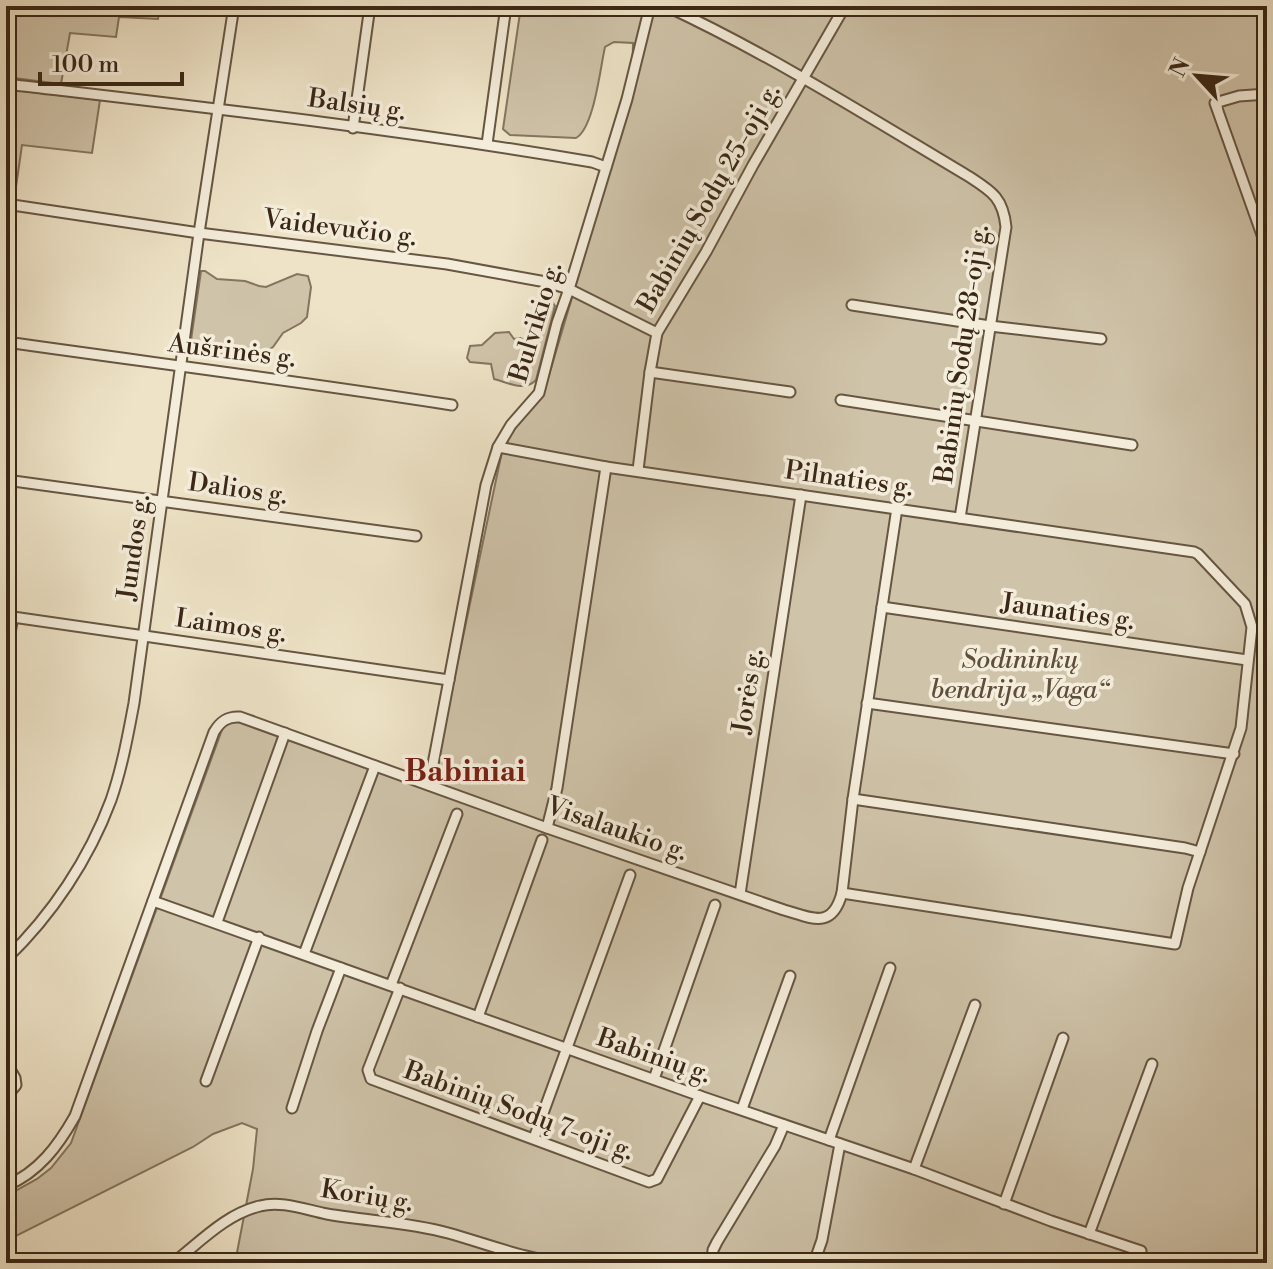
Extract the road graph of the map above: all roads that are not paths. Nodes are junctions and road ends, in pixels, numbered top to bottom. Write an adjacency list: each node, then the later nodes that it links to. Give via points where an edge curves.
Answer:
1 (234, 6): 12 (street, Jundos g.)
2 (370, 6): 13 (street)
3 (506, 6): 14 (street)
4 (650, 6): 15 (street, Bulvikio g.)
5 (666, 6): 9 (street, Babinių Sodų 28-oji g.)
6 (845, 6): 9 (street, Babinių Sodų 25-oji g.)
7 (1134, 6): 8 (street)
8 (1158, 6)
9 (803, 78): 21 (street, Babinių Sodų 28-oji g., via 998,199 1006,227); 22 (street, Babinių Sodų 25-oji g.)
10 (6, 84): 12 (street, Balsių g.)
11 (1267, 94): 18 (street, via 1215,103)
12 (219, 109): 13 (street, Balsių g.); 17 (street, Jundos g.)
13 (353, 128): 14 (street, Balsių g.)
14 (487, 144): 15 (street, Balsių g.)
15 (606, 167): 19 (street, Bulvikio g.)
16 (6, 204): 17 (street, Vaidevučio g.)
17 (199, 233): 19 (street, Vaidevučio g., via 447,264); 25 (street, Jundos g.)
18 (1267, 249)
19 (569, 289): 22 (street, Vaidevučio g.); 32 (street, Bulvikio g., via 539,393)
20 (852, 305): 21 (street)
21 (990, 326): 23 (street); 30 (street, Babinių Sodų 28-oji g.)
22 (657, 333): 26 (street, Babinių Sodų 25-oji g.)
23 (1101, 339)
24 (6, 342): 25 (street, Aušrinės g.)
25 (181, 367): 29 (street, Aušrinės g.); 37 (street, Jundos g.)
26 (650, 372): 27 (street); 34 (street, Babinių Sodų 25-oji g.)
27 (790, 392)
28 (841, 400): 30 (street)
29 (452, 405)
30 (976, 421): 31 (street); 39 (street, Babinių Sodų 28-oji g.)
31 (1132, 445)
32 (498, 447): 33 (street, Pilnaties g.); 46 (street, Bulvikio g.)
33 (606, 467): 34 (street, Pilnaties g.); 54 (street)
34 (638, 470): 36 (street, Pilnaties g.)
35 (6, 480): 37 (street, Dalios g.)
36 (801, 495): 38 (street, Pilnaties g.); 59 (street, Jorės g.)
37 (162, 501): 40 (street, Dalios g.); 43 (street, Jundos g.)
38 (897, 508): 39 (street, Pilnaties g.); 41 (street)
39 (960, 518): 45 (street, Pilnaties g., via 1194,552 1245,604 1252,627)
40 (416, 536)
41 (882, 607): 45 (street, Jaunaties g.); 47 (street)
42 (10, 616): 43 (street, Laimos g.); 44 (street)
43 (144, 635): 46 (street, Laimos g.); 65 (street, Jundos g., via 126,746 103,819 57,900)
44 (6, 654)
45 (1247, 660): 49 (street)
46 (449, 680): 51 (street, Bulvikio g.)
47 (867, 703): 49 (street); 52 (street)
48 (285, 733): 50 (street, Visalaukio g.); 60 (street, Visalaukio g., via 233,716 219,725); 62 (street)
49 (1234, 754): 56 (street)
50 (375, 766): 51 (street, Visalaukio g.); 64 (street)
51 (429, 785): 54 (street, Visalaukio g.)
52 (853, 799): 56 (street); 58 (street)
53 (457, 814): 69 (street)
54 (547, 828): 59 (street, Visalaukio g.)
55 (542, 840): 71 (street)
56 (1200, 852): 58 (street, via 1175,944)
57 (630, 875): 73 (street)
58 (842, 893): 59 (street, Visalaukio g., via 833,914 818,919)
59 (740, 894)
60 (153, 901): 62 (street, Babinių g.); 87 (street, Visalaukio g., via 75,1116 50,1155)
61 (715, 905): 76 (street)
62 (217, 922): 63 (street, Babinių g.)
63 (259, 937): 64 (street, Babinių g.); 77 (street)
64 (304, 954): 66 (street, Babinių g.)
65 (6, 959)
66 (341, 968): 69 (street, Babinių g.); 80 (street)
67 (890, 968): 84 (street)
68 (790, 976): 81 (street)
69 (396, 986): 71 (street, Babinių g.); 83 (street, Babinių Sodų 7-oji g., via 368,1070 371,1079)
70 (975, 1005): 86 (street)
71 (478, 1017): 73 (street, Babinių g.)
72 (1063, 1038): 88 (street)
73 (566, 1048): 76 (street, Babinių g.); 83 (street)
74 (6, 1062): 79 (street, via 16,1085)
75 (1152, 1064): 89 (street)
76 (654, 1079): 78 (street, Babinių g.)
77 (206, 1081)
78 (700, 1096): 81 (street, Babinių g.); 83 (street, Babinių Sodų 7-oji g., via 654,1181)
79 (6, 1097)
80 (292, 1108)
81 (742, 1109): 82 (street, Babinių g.)
82 (784, 1125): 84 (street, Babinių g.); 93 (street, via 713,1250)
83 (534, 1138)
84 (829, 1140): 85 (street, Babinių g.)
85 (840, 1144): 86 (street, Babinių g.); 94 (street)
86 (914, 1169): 88 (street, Babinių g.)
87 (6, 1186)
88 (1004, 1204): 89 (street, Babinių g.)
89 (1089, 1234): 90 (street, Babinių g.)
90 (1141, 1251)
91 (173, 1263): 92 (street, Korių g., via 234,1216 274,1204 409,1224 546,1262)
92 (567, 1263)
93 (712, 1263)
94 (814, 1263)

